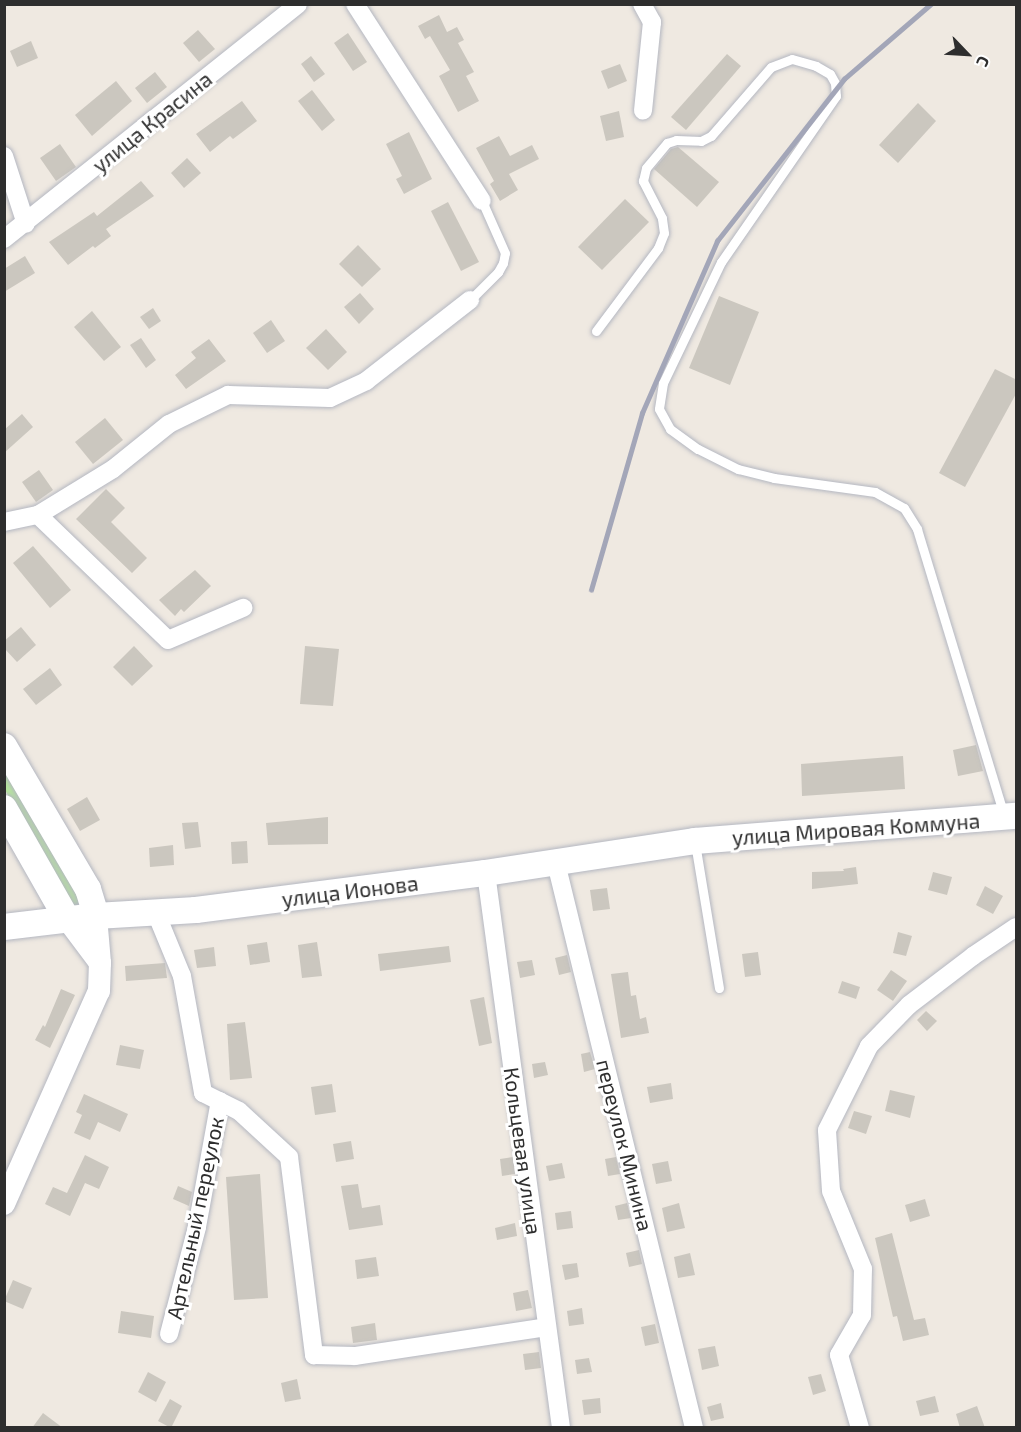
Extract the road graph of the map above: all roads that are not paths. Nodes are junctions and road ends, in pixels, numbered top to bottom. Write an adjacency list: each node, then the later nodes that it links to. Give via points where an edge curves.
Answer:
1 (298, 4): 7 (street, улица Красина)
2 (356, 4): 6 (street)
3 (642, 4): 4 (street, via 652,22)
4 (643, 111)
5 (4, 156): 7 (street)
6 (482, 201): 9 (lane, via 505,253 504,263)
7 (26, 224): 8 (street, улица Красина)
8 (4, 239)
9 (470, 300): 11 (street, via 366,381 330,398 228,395 169,424 114,469)
10 (596, 331): 16 (lane, via 658,248 664,233 662,218 643,181 646,168 666,143 701,141 711,136 771,67 792,59 830,74 836,96 721,262 663,383 659,409 670,429 698,449 738,469 875,492 904,508 916,529)
11 (38, 515): 12 (street); 13 (street, via 168,640)
12 (4, 522)
13 (243, 608)
14 (4, 746): 21 (main road, via 88,889)
15 (4, 808): 22 (main road)
16 (1010, 817): 17 (main road, улица Мировая Коммуна)
17 (695, 841): 18 (main road, улица Ионова); 26 (lane)
18 (556, 863): 19 (main road, улица Ионова); 32 (street, переулок Минина)
19 (486, 873): 20 (main road, улица Ионова); 29 (street, Кольцевая улица)
20 (156, 913): 21 (main road, улица Ионова); 27 (street, Артельный переулок, via 182,976 203,1093)
21 (96, 916): 22 (main road, улица Ионова); 25 (street)
22 (67, 919): 23 (main road, улица Ионова); 25 (street)
23 (4, 927)
24 (1017, 927): 33 (street, via 909,1005 869,1046 826,1130 831,1191 862,1269 862,1315 839,1356)
25 (100, 963): 28 (street, via 99,991)
26 (719, 988)
27 (220, 1101): 29 (street, Артельный переулок, via 238,1111 289,1157 314,1355 355,1356); 30 (street, Артельный переулок, via 197,1227)
28 (4, 1204)
29 (546, 1327): 31 (street, Кольцевая улица)
30 (170, 1334)
31 (561, 1428)
32 (694, 1428)
33 (860, 1428)

